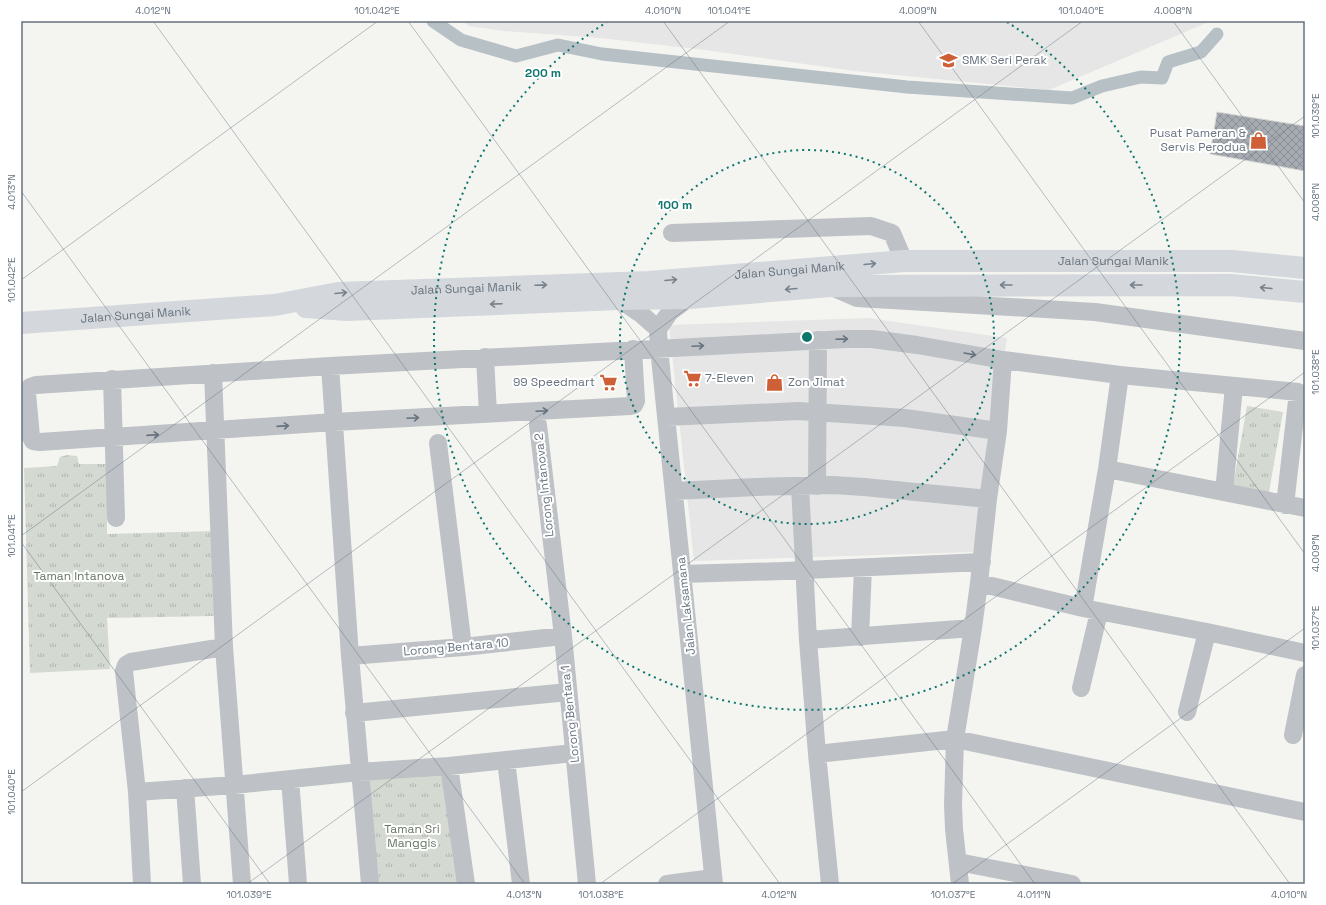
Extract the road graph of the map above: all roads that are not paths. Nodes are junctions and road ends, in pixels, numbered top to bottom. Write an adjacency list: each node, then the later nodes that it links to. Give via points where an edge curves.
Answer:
1 (672, 233): 2 (street, via 871,226 892,233)
2 (904, 261): 3 (main road, Jalan Sungai Manik, via 1232,261); 8 (main road, Jalan Sungai Manik, one-way to 2, via 338,293 649,282)
3 (1305, 268)
4 (830, 286): 5 (main road, Jalan Sungai Manik, one-way to 4, via 1231,285); 6 (main road, Jalan Sungai Manik, one-way to 6); 12 (street, via 857,298 1095,312)
5 (1305, 292)
6 (689, 298): 7 (main road, Jalan Sungai Manik); 10 (street, via 670,312)
7 (619, 299): 8 (main road, Jalan Sungai Manik, one-way to 8, via 346,310); 10 (street)
8 (275, 305): 9 (main road, Jalan Sungai Manik)
9 (29, 323)
10 (658, 329): 13 (street, Jalan Laksamana)
11 (818, 340): 13 (street, one-way to 11); 16 (street, one-way to 16, via 872,339); 22 (street)
12 (1305, 341)
13 (659, 348): 14 (street); 24 (street, Jalan Laksamana)
14 (633, 349): 15 (street); 23 (street, one-way to 14, via 634,405 636,401)
15 (485, 357): 17 (street); 23 (street)
16 (1003, 360): 19 (street); 28 (street)
17 (330, 366): 18 (street); 25 (street)
18 (213, 373): 20 (street); 27 (street)
19 (1120, 375): 21 (street); 31 (street)
20 (112, 379): 29 (street); 29 (street, via 36,384 30,387 27,393 31,437 34,442)
21 (1234, 386): 34 (street); 36 (street, via 1298,392)
22 (817, 412): 24 (street); 28 (street, via 905,418); 32 (street)
23 (488, 414): 25 (street, one-way to 23)
24 (666, 417): 33 (street, Jalan Laksamana)
25 (334, 422): 27 (street, one-way to 25); 54 (street)
26 (538, 426): 39 (street, Lorong Intanova 2)
27 (215, 430): 29 (street, one-way to 27); 51 (street)
28 (998, 432): 35 (street)
29 (114, 438): 38 (street)
30 (438, 443): 52 (street)
31 (1107, 469): 34 (street); 45 (street)
32 (809, 486): 33 (street); 35 (street, via 864,487); 42 (street)
33 (674, 491): 43 (street, Jalan Laksamana)
34 (1224, 492): 36 (street)
35 (988, 499): 40 (street)
36 (1286, 504): 37 (street)
37 (1305, 508)
38 (116, 518)
39 (551, 544): 48 (street, Lorong Bentara 1)
40 (982, 562): 41 (street); 44 (street)
41 (863, 568): 42 (street); 49 (street)
42 (804, 570): 43 (street); 50 (street)
43 (682, 574): 73 (street, Jalan Laksamana)
44 (979, 583): 45 (street); 46 (street)
45 (1091, 610): 47 (street); 56 (street)
46 (973, 628): 49 (street); 61 (street)
47 (1207, 632): 53 (street); 58 (street)
48 (563, 636): 52 (street, Lorong Bentara 10); 57 (street, Lorong Bentara 1)
49 (860, 636): 50 (street)
50 (808, 640): 63 (street)
51 (224, 647): 68 (street); 70 (street, via 131,662 126,666 124,671)
52 (462, 647): 54 (street, Lorong Bentara 10)
53 (1305, 653)
54 (350, 656): 59 (street)
55 (1305, 675): 60 (street)
56 (1081, 688)
57 (568, 692): 59 (street); 62 (street, Lorong Bentara 1)
58 (1187, 712)
59 (354, 713): 66 (street)
60 (1294, 734)
61 (955, 739): 63 (street); 71 (street); 72 (street, via 953,805)
62 (574, 753): 64 (street); 81 (street, Lorong Bentara 1)
63 (817, 754): 83 (street)
64 (506, 760): 65 (street); 80 (street)
65 (449, 766): 66 (street); 79 (street)
66 (359, 772): 67 (street); 78 (street)
67 (290, 779): 68 (street); 77 (street)
68 (234, 785): 69 (street); 76 (street)
69 (185, 788): 70 (street); 75 (street)
70 (137, 792): 74 (street)
71 (1305, 812)
72 (958, 862): 84 (street); 85 (street)
73 (713, 881): 82 (street)
74 (142, 884)
75 (192, 884)
76 (242, 884)
77 (298, 884)
78 (370, 884)
79 (466, 884)
80 (521, 884)
81 (587, 884)
82 (667, 884)
83 (830, 884)
84 (960, 884)
85 (1072, 884)

